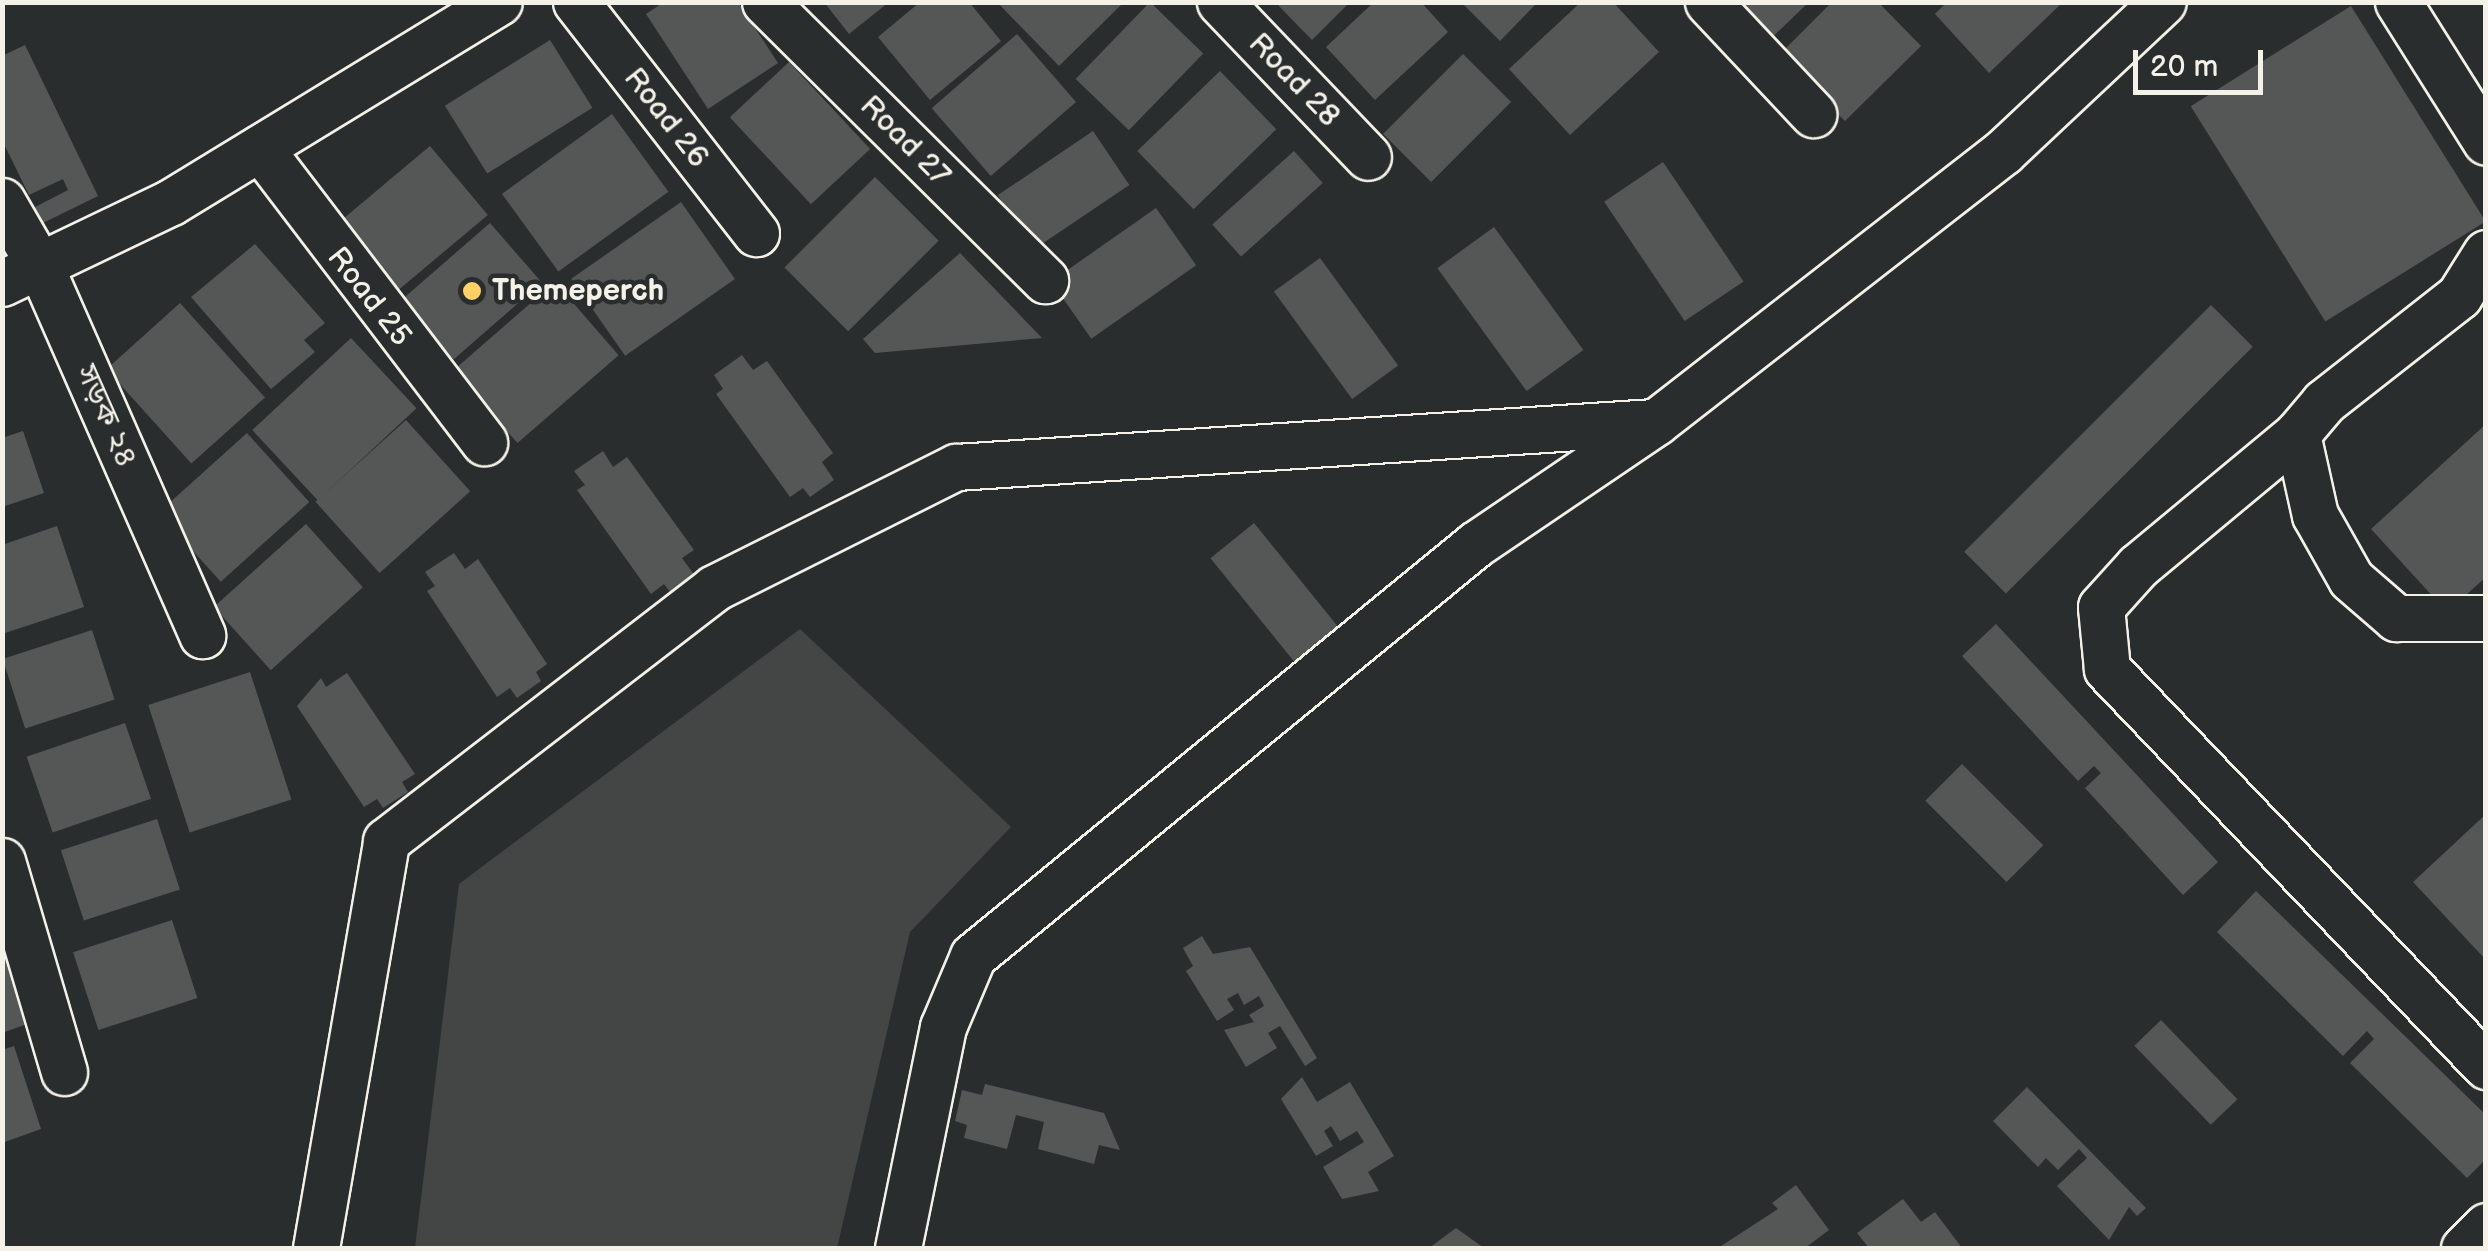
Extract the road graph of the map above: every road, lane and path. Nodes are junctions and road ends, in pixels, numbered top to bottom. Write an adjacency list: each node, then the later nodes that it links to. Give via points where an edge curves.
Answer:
1 (499, 2): 10 (street)
2 (576, 2): 13 (street, Road 26)
3 (765, 2): 16 (street, Road 27)
4 (1220, 2): 11 (street, Road 28)
5 (1708, 2): 8 (street)
6 (2162, 2): 17 (street, via 2003,152)
7 (2398, 2): 9 (street)
8 (1813, 114)
9 (2486, 142)
10 (260, 148): 15 (street); 19 (street, Road 25)
11 (1368, 157)
12 (2, 200): 15 (street, সড়ক ২৪)
13 (756, 233)
14 (2486, 253): 18 (street, via 2459,296 2324,402)
15 (22, 276): 21 (street, সড়ক ২৪)
16 (1045, 280)
17 (1656, 422): 26 (street, via 956,467 714,588 386,841); 27 (street, via 1476,544 974,956 942,1027)
18 (2297, 434): 20 (street, via 2315,514 2350,578 2396,618); 23 (street, via 2138,566 2101,608 2108,669)
19 (484, 442)
20 (2486, 618)
21 (202, 635)
22 (2, 861): 24 (street)
23 (2486, 1066)
24 (64, 1072)
25 (2486, 1226): 28 (street)
26 (316, 1248)
27 (898, 1248)
28 (2464, 1248)

